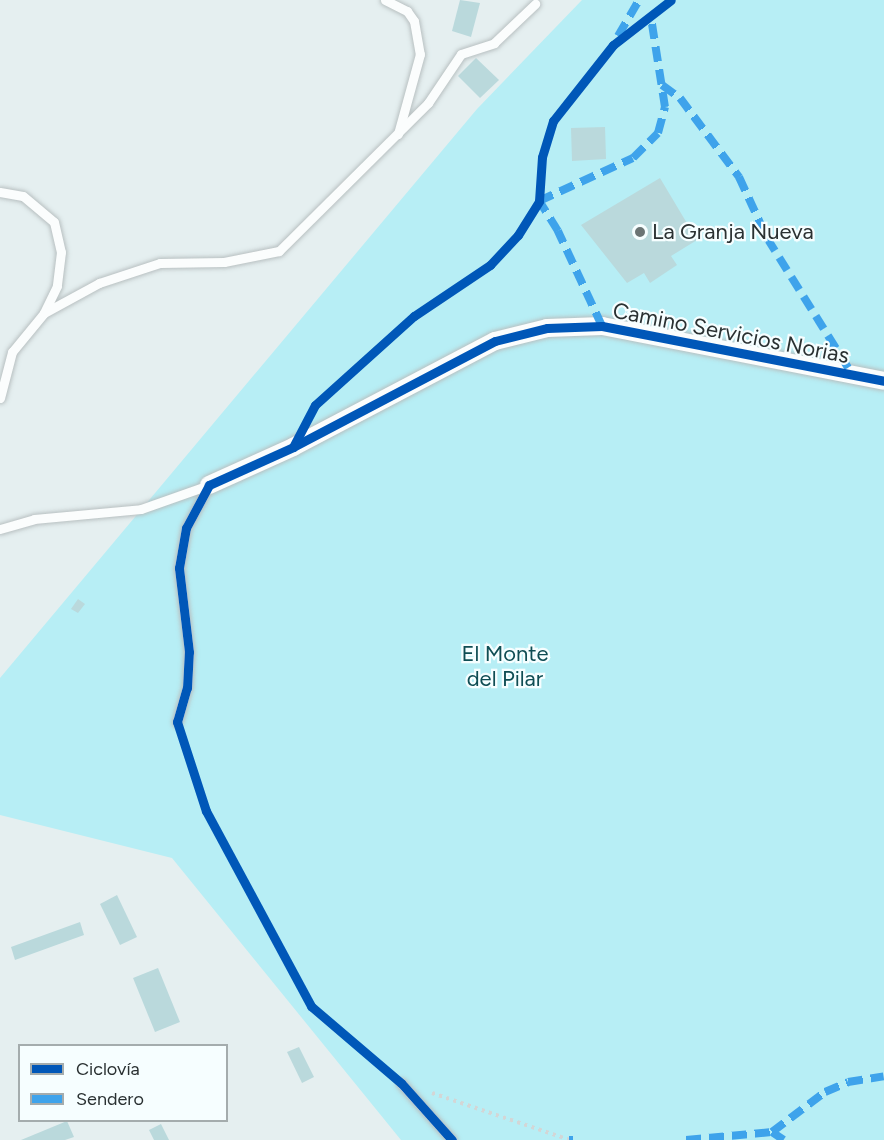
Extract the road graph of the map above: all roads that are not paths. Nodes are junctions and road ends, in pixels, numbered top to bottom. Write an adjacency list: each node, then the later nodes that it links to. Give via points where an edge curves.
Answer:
1 (385, 0): 3 (lane, via 407,11 414,21 420,54)
2 (535, 4): 3 (lane, via 494,43 461,54 428,103)
3 (397, 137): 5 (lane, via 279,251 224,262 160,263 99,283)
4 (0, 192): 5 (lane, via 23,196 54,222 62,252 57,286)
5 (44, 314): 7 (lane, via 12,352)
6 (884, 381): 8 (street, Camino Servicios Norias, via 602,326 547,328 495,341 293,447)
7 (0, 398)
8 (209, 485): 9 (lane, via 141,509 33,519); 10 (lane, via 186,528 180,568 189,652 187,688)
9 (0, 529)
10 (177, 722)
11 (401, 1083): 12 (lane)
12 (452, 1140)

